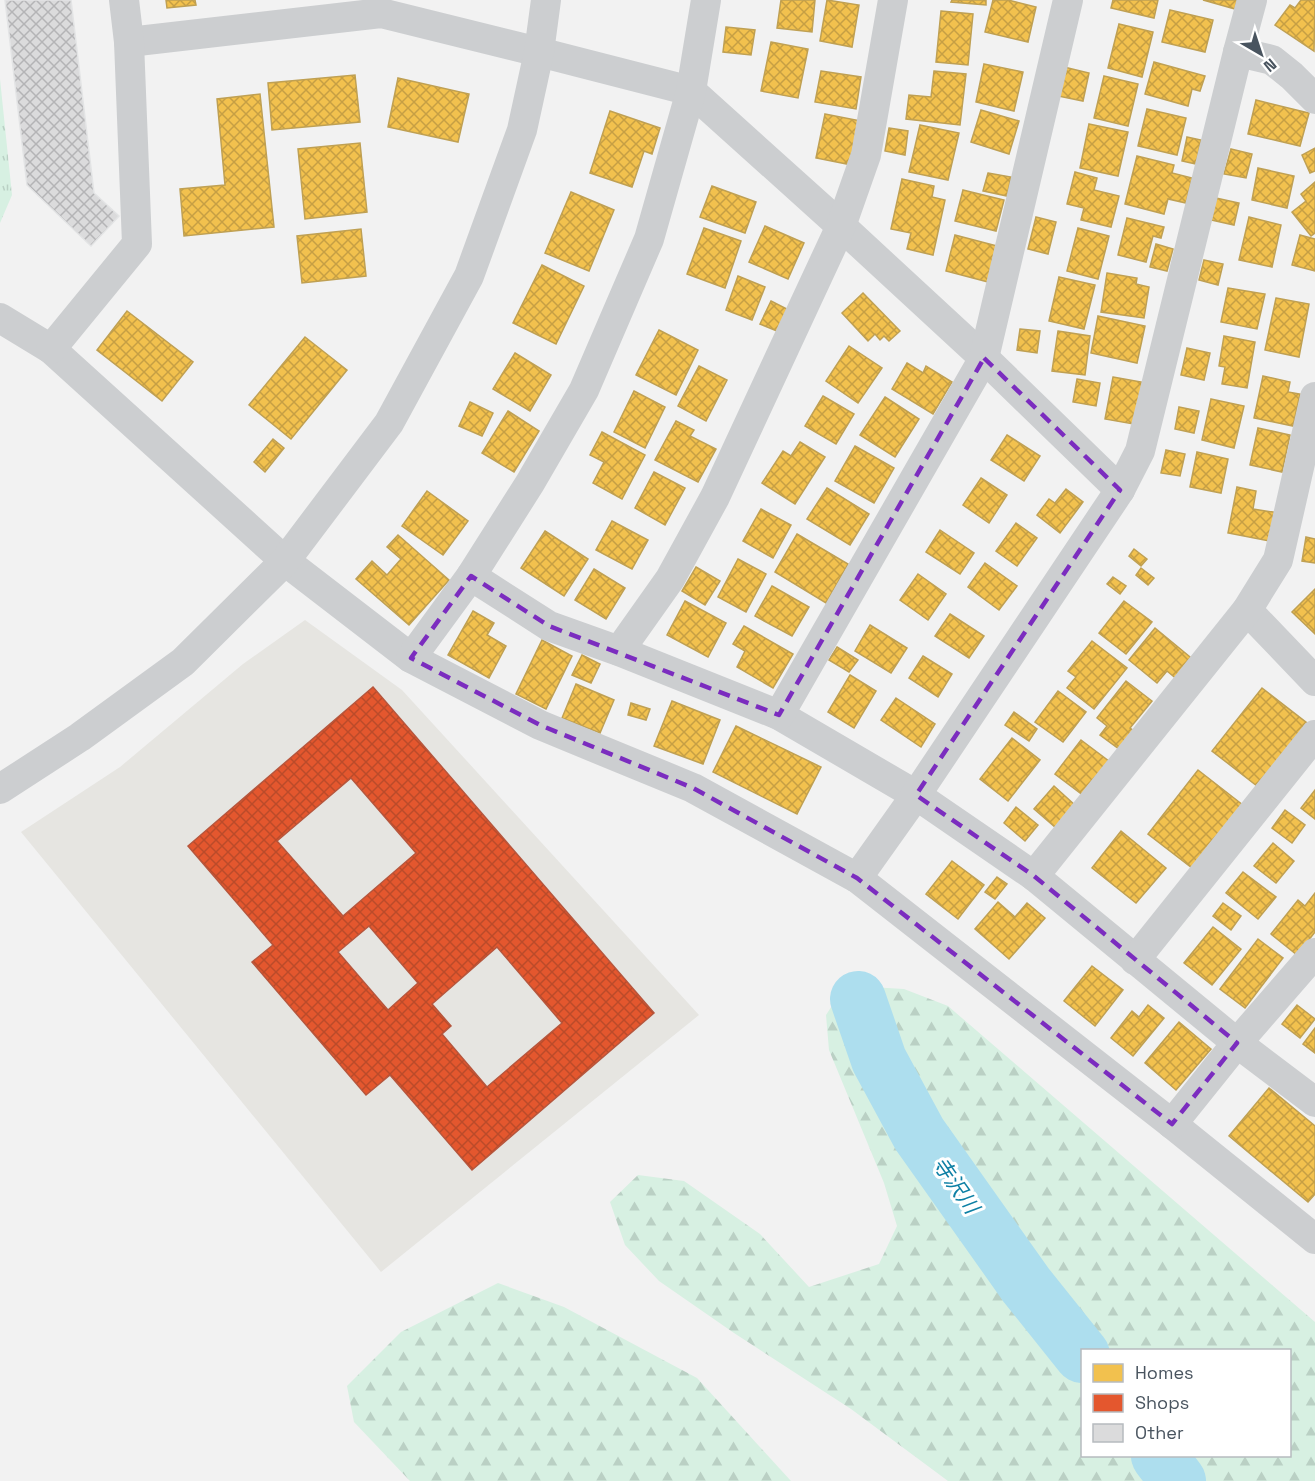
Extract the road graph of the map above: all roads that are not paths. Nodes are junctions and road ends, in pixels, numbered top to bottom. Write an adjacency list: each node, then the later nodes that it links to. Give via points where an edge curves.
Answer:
1 (124, 0): 7 (street)
2 (546, 0): 8 (street)
3 (706, 0): 10 (street)
4 (893, 0): 12 (street, via 866,155)
5 (1068, 0): 15 (street)
6 (1252, 0): 9 (street)
7 (129, 42): 8 (street, via 381,13); 14 (street, via 137,244)
8 (539, 52): 10 (street); 18 (street, via 522,130 469,276 389,423)
9 (1238, 52): 11 (street, via 1272,60); 17 (street, via 1140,451)
10 (691, 91): 12 (street); 19 (street, via 649,240 584,390)
11 (1315, 99)
12 (841, 226): 15 (street); 21 (street, via 715,497 670,579)
13 (0, 318): 14 (street)
14 (51, 350): 18 (street)
15 (984, 358): 17 (street); 24 (street)
16 (1315, 397): 20 (street, via 1278,561)
17 (1120, 490): 27 (street)
18 (285, 561): 22 (street); 26 (street, via 183,662 81,737)
19 (471, 576): 21 (street, via 549,626); 22 (street)
20 (1247, 610): 23 (street); 28 (street)
21 (619, 651): 24 (street)
22 (411, 658): 29 (street, via 540,724 693,788)
23 (1315, 681)
24 (779, 715): 27 (street)
25 (1315, 735): 31 (street)
26 (0, 789)
27 (916, 795): 28 (street); 29 (street)
28 (1034, 876): 31 (street)
29 (857, 878): 34 (street)
30 (1315, 953): 32 (street)
31 (1136, 960): 32 (street)
32 (1237, 1043): 33 (street); 34 (street)
33 (1315, 1102)
34 (1172, 1124): 35 (street)
35 (1315, 1239)

